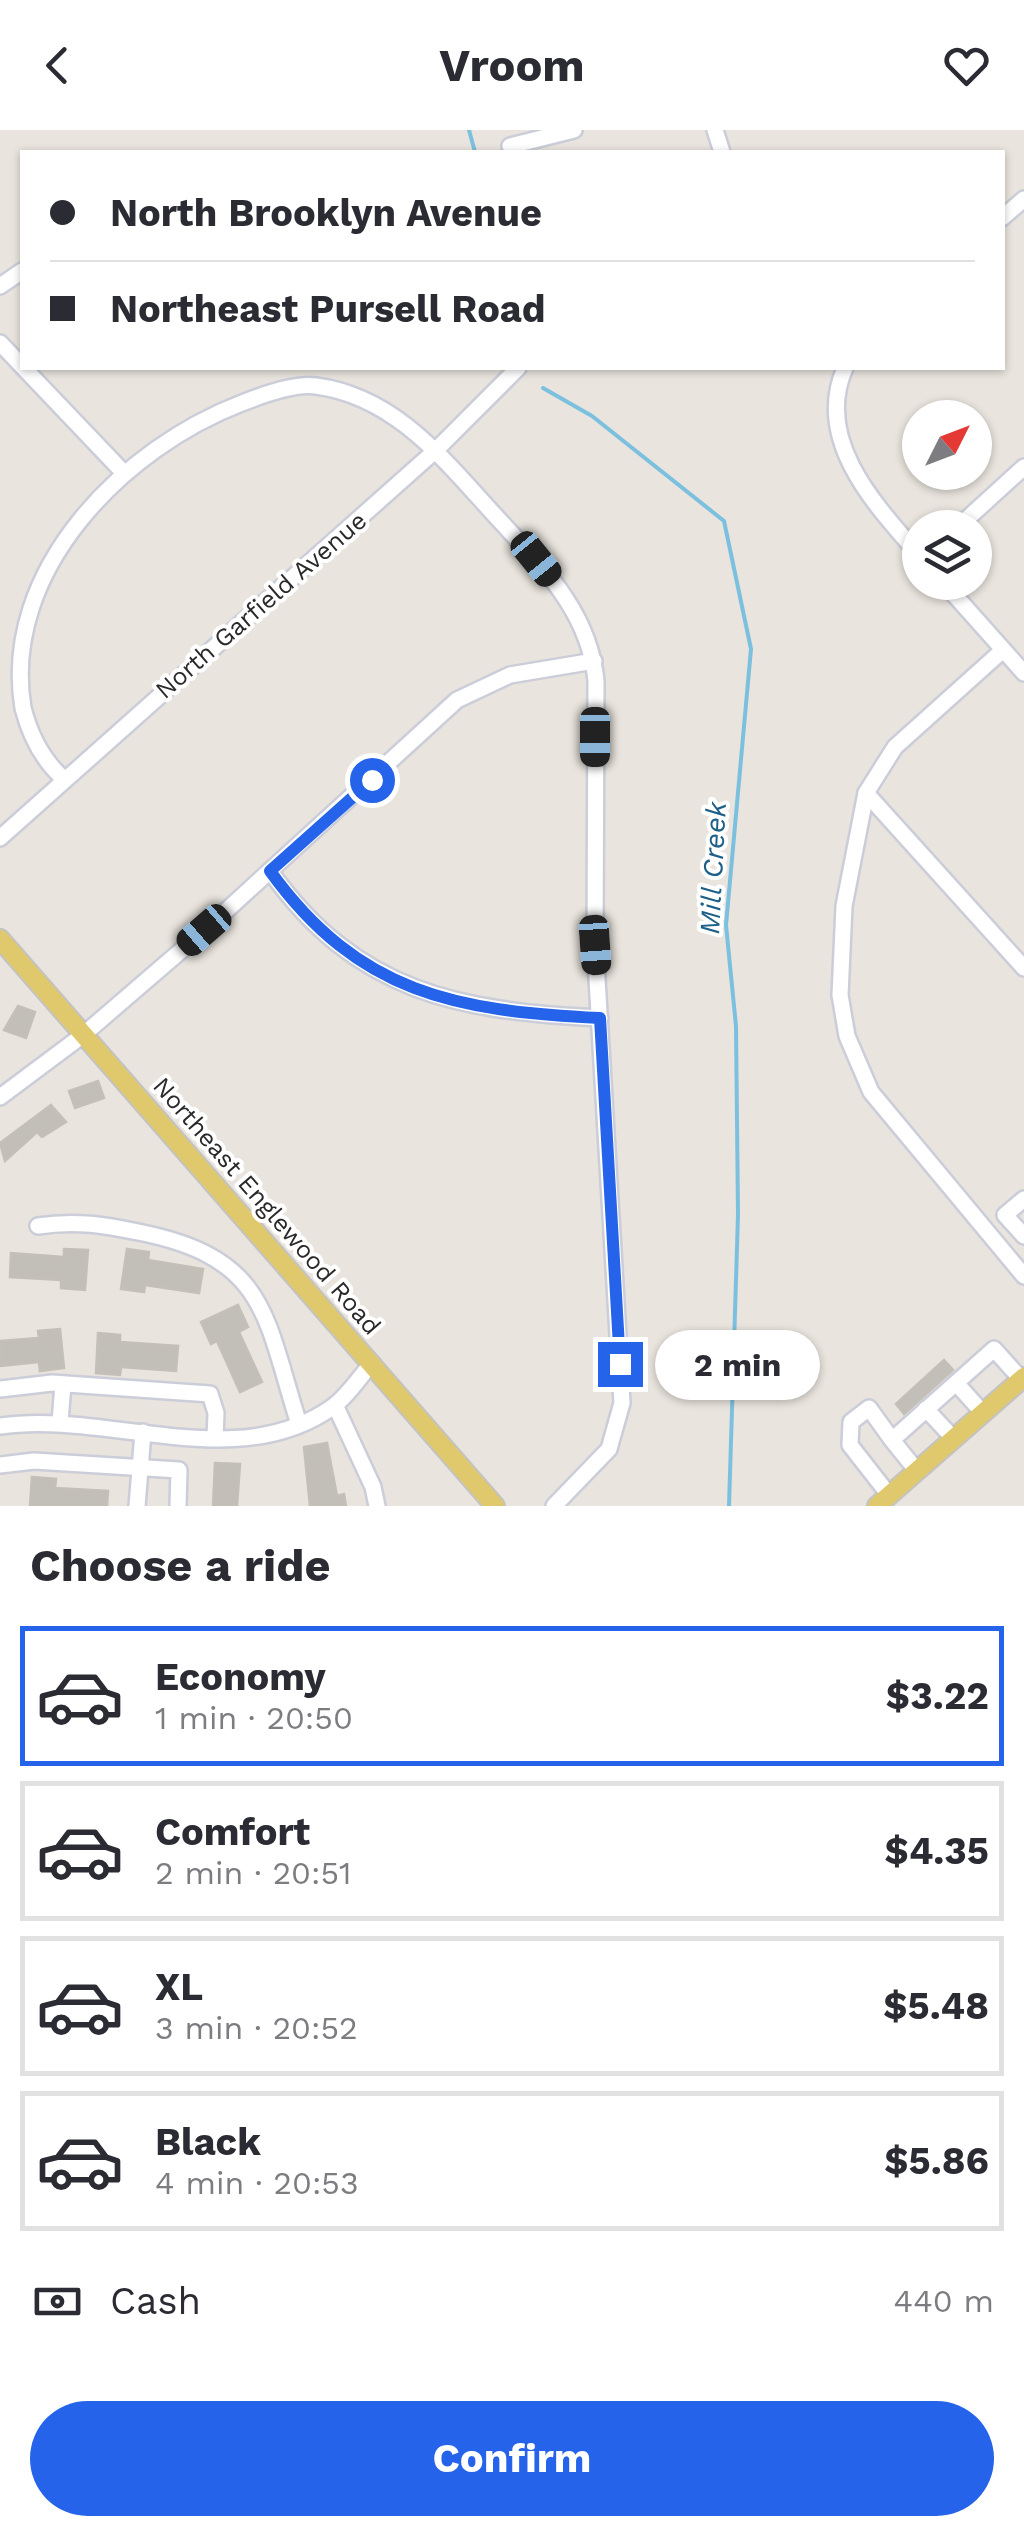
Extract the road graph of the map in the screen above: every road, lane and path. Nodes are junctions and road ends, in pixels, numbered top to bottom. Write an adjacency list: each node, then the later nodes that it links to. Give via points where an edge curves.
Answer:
1 (574, 130): 2 (street)
2 (509, 143)
3 (1024, 199): 4 (street)
4 (1005, 215)
5 (0, 343): 6 (street)
6 (20, 364)
7 (26, 370): 12 (street)
8 (516, 370): 10 (street, North Garfield Avenue)
9 (845, 370): 14 (street, via 837,409 856,476)
10 (436, 450): 12 (street, via 392,413 313,385 216,413); 17 (street, via 571,603); 19 (street, North Garfield Avenue)
11 (1024, 467): 13 (street)
12 (123, 472): 19 (street, via 58,541 17,630 16,679 25,718)
13 (976, 510)
14 (902, 534)
15 (959, 600): 16 (street)
16 (1003, 650): 18 (street); 20 (street, via 895,747)
17 (594, 661): 22 (street, via 510,675 457,700); 25 (street)
18 (1024, 674)
19 (64, 780): 21 (street, North Garfield Avenue)
20 (866, 793): 24 (street); 31 (street, via 844,906 840,995 846,1036 871,1092)
21 (0, 838)
22 (270, 871): 25 (street, via 326,936 398,984 508,1014); 26 (street)
23 (0, 939): 26 (main road, Northeast Englewood Road)
24 (1024, 968)
25 (600, 1018): 57 (street, via 622,1403 609,1449)
26 (83, 1035): 27 (street); 34 (main road, Northeast Englewood Road)
27 (0, 1096)
28 (1024, 1198): 29 (street)
29 (1005, 1215): 31 (street); 32 (street)
30 (38, 1226): 43 (street, via 80,1220 217,1256 257,1300)
31 (986, 1231): 33 (street)
32 (1024, 1236)
33 (1024, 1276)
34 (372, 1364): 39 (street); 56 (main road, Northeast Englewood Road)
35 (1023, 1378): 36 (street, via 994,1349); 41 (main road)
36 (956, 1383): 40 (street); 41 (street)
37 (62, 1384): 38 (street); 42 (street); 46 (street, via 210,1394)
38 (0, 1389)
39 (335, 1406): 43 (street); 55 (street)
40 (926, 1410): 47 (street); 48 (street)
41 (983, 1413): 47 (main road)
42 (60, 1422): 44 (street); 45 (street)
43 (299, 1424): 46 (street)
44 (0, 1426)
45 (143, 1432): 46 (street); 50 (street)
46 (215, 1437)
47 (954, 1438): 51 (main road)
48 (892, 1440): 51 (street); 52 (street, via 868,1408 852,1422 850,1445)
49 (0, 1465): 50 (street)
50 (140, 1466): 53 (street); 54 (street, via 179,1470)
51 (917, 1471): 52 (main road)
52 (883, 1501)
53 (137, 1506)
54 (178, 1506)
55 (377, 1506)
56 (495, 1506)
57 (554, 1506)

